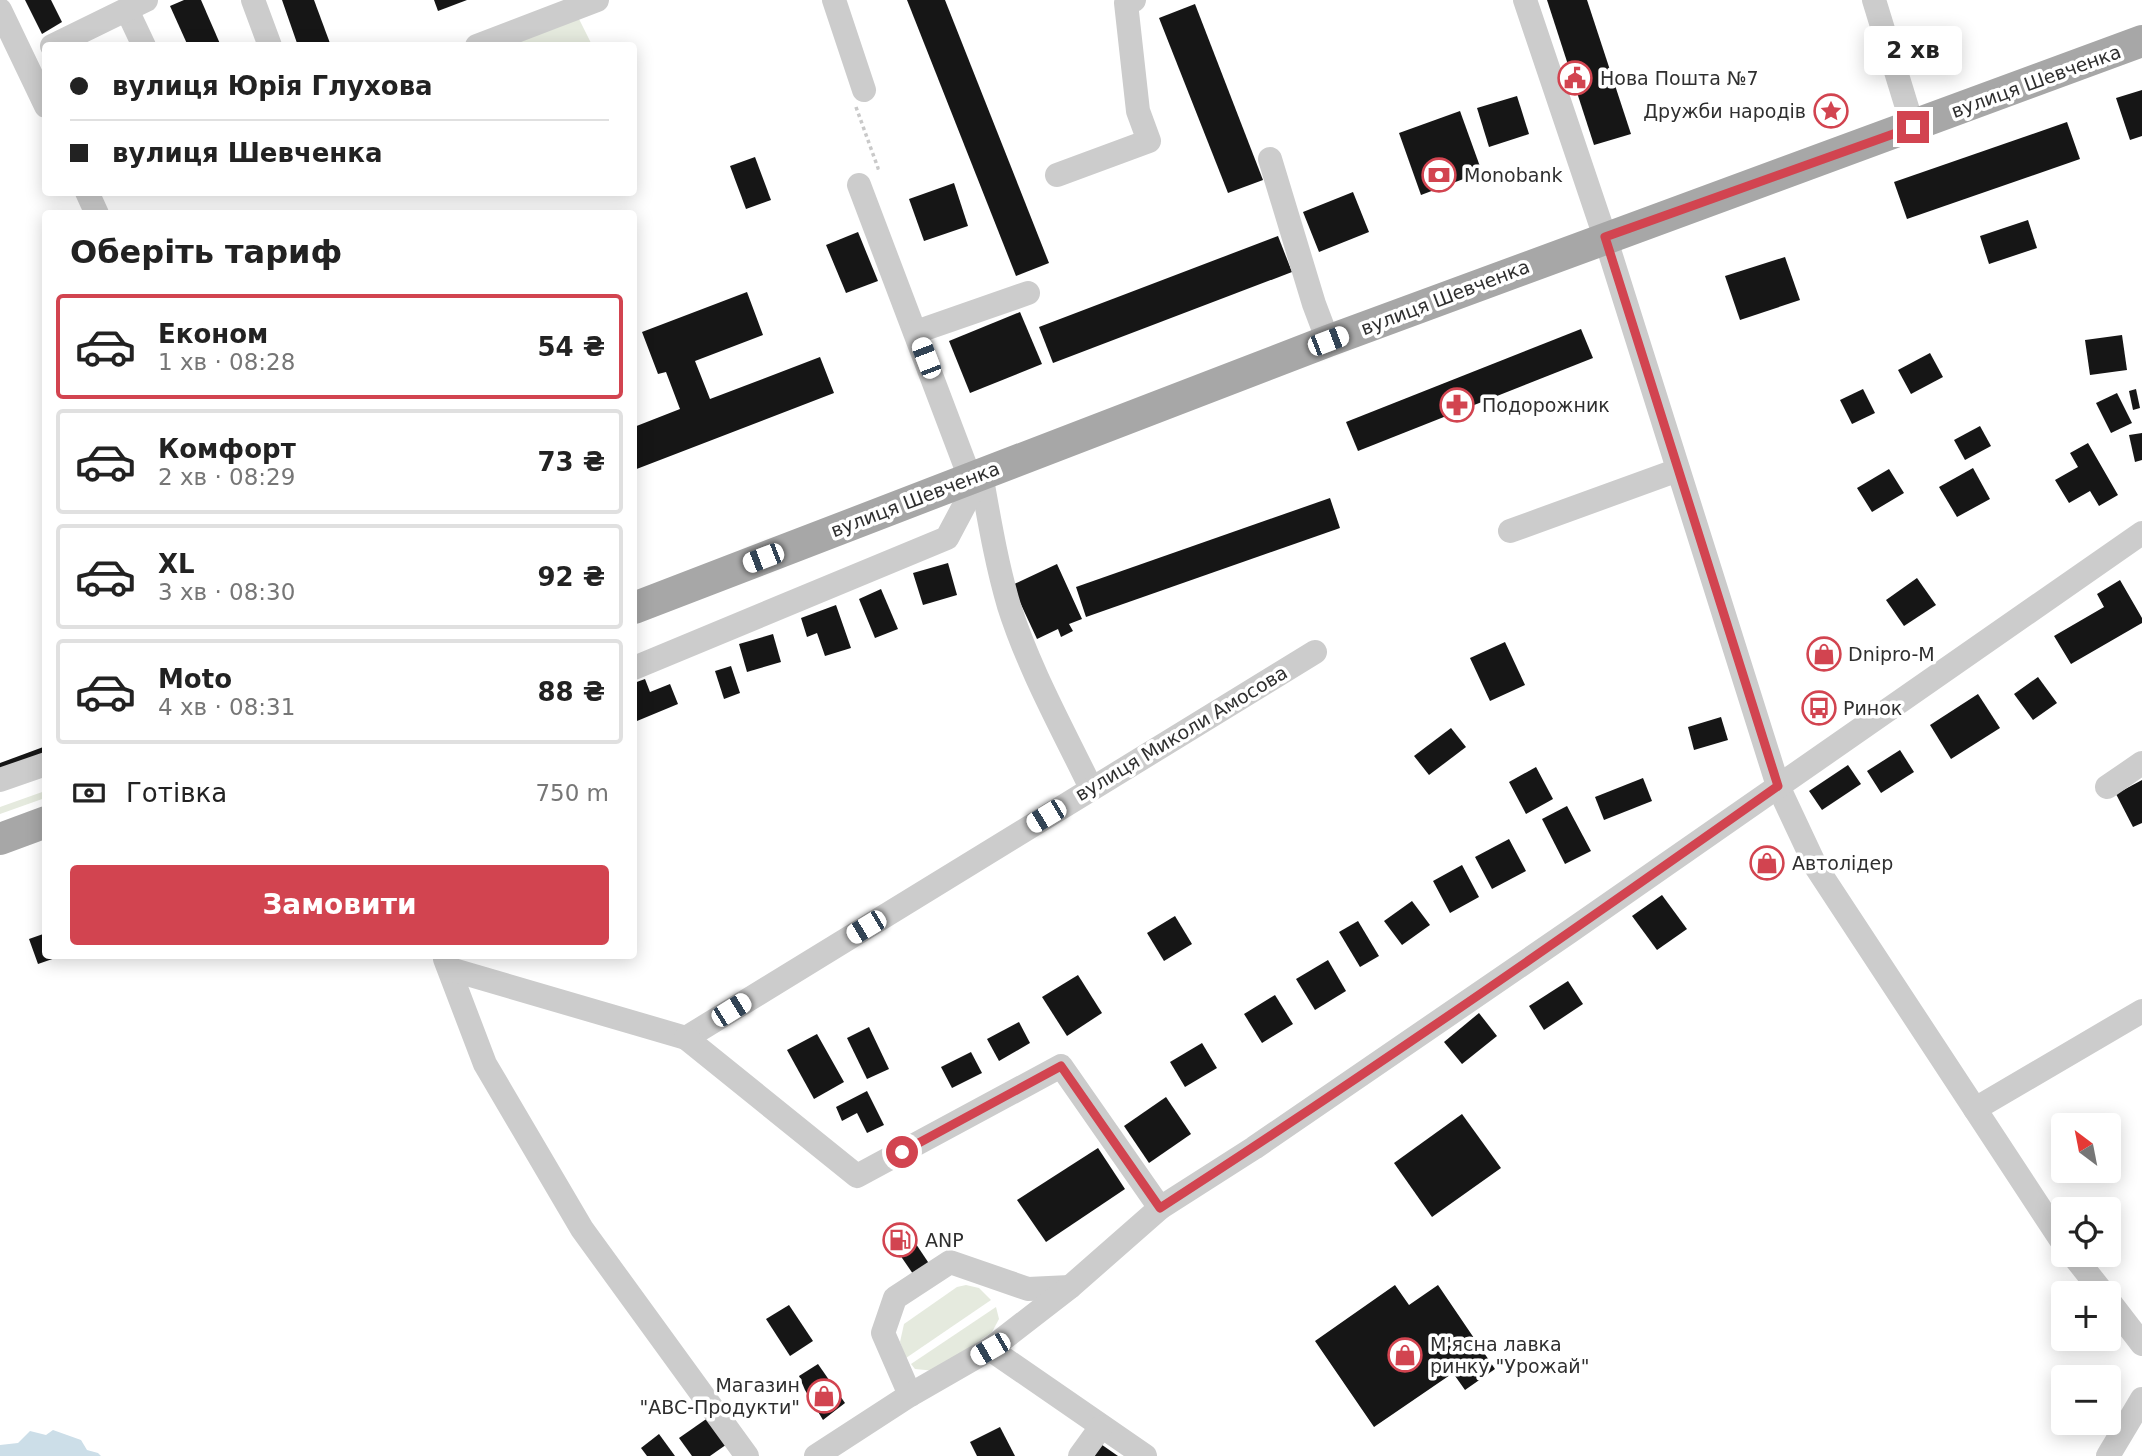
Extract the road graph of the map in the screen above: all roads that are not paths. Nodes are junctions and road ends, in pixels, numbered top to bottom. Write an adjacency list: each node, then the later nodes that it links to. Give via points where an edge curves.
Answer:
1 (253, 0): 12 (street)
2 (597, 0): 13 (street)
3 (834, 0): 16 (street)
4 (1134, 0): 20 (street, via 1126,3 1138,111 1149,141)
5 (1525, 0): 22 (street)
6 (1874, 0): 18 (street)
7 (136, 5): 10 (street); 11 (street)
8 (0, 10): 15 (street)
9 (2142, 41): 18 (main road, вулиця Шевченка)
10 (60, 42)
11 (143, 42)
12 (269, 42)
13 (487, 42)
14 (42, 50): 15 (street)
15 (23, 59): 17 (street)
16 (864, 90)
17 (42, 98)
18 (1913, 127): 22 (main road, вулиця Шевченка)
19 (1270, 159): 25 (street)
20 (1057, 175)
21 (859, 185): 24 (street)
22 (1605, 237): 25 (main road, вулиця Шевченка); 26 (street)
23 (1028, 293): 24 (street)
24 (916, 332): 27 (street)
25 (1328, 341): 27 (main road, вулиця Шевченка)
26 (1678, 470): 28 (street); 36 (street)
27 (976, 476): 30 (main road, вулиця Шевченка); 32 (street, via 947,538); 38 (street, via 1010,608 1037,678)
28 (1510, 531)
29 (2142, 533): 36 (street)
30 (637, 607)
31 (1315, 652): 38 (street, вулиця Миколи Амосова)
32 (637, 667)
33 (2142, 763): 37 (street)
34 (42, 765): 35 (street)
35 (0, 780)
36 (1778, 786): 44 (street, via 1816,867); 45 (street)
37 (2107, 787)
38 (1091, 788): 43 (street, вулиця Миколи Амосова)
39 (42, 823): 40 (main road)
40 (0, 839)
41 (447, 962): 43 (street); 57 (street, via 485,1064 582,1229)
42 (2142, 1012): 44 (street)
43 (686, 1038): 45 (street, via 857,1176 1061,1066)
44 (1975, 1109): 46 (street)
45 (1160, 1208): 49 (street)
46 (2051, 1224)
47 (2082, 1267): 48 (street)
48 (2093, 1281)
49 (1070, 1287): 52 (street); 53 (street, via 1028,1289 950,1262 895,1298 883,1333)
50 (2121, 1317): 51 (street)
51 (2142, 1344)
52 (990, 1349): 53 (street); 55 (street)
53 (910, 1395): 58 (street)
54 (2142, 1399): 60 (street)
55 (1101, 1427): 56 (street); 59 (street)
56 (1142, 1455)
57 (747, 1456)
58 (816, 1456)
59 (1080, 1456)
60 (2108, 1456)

